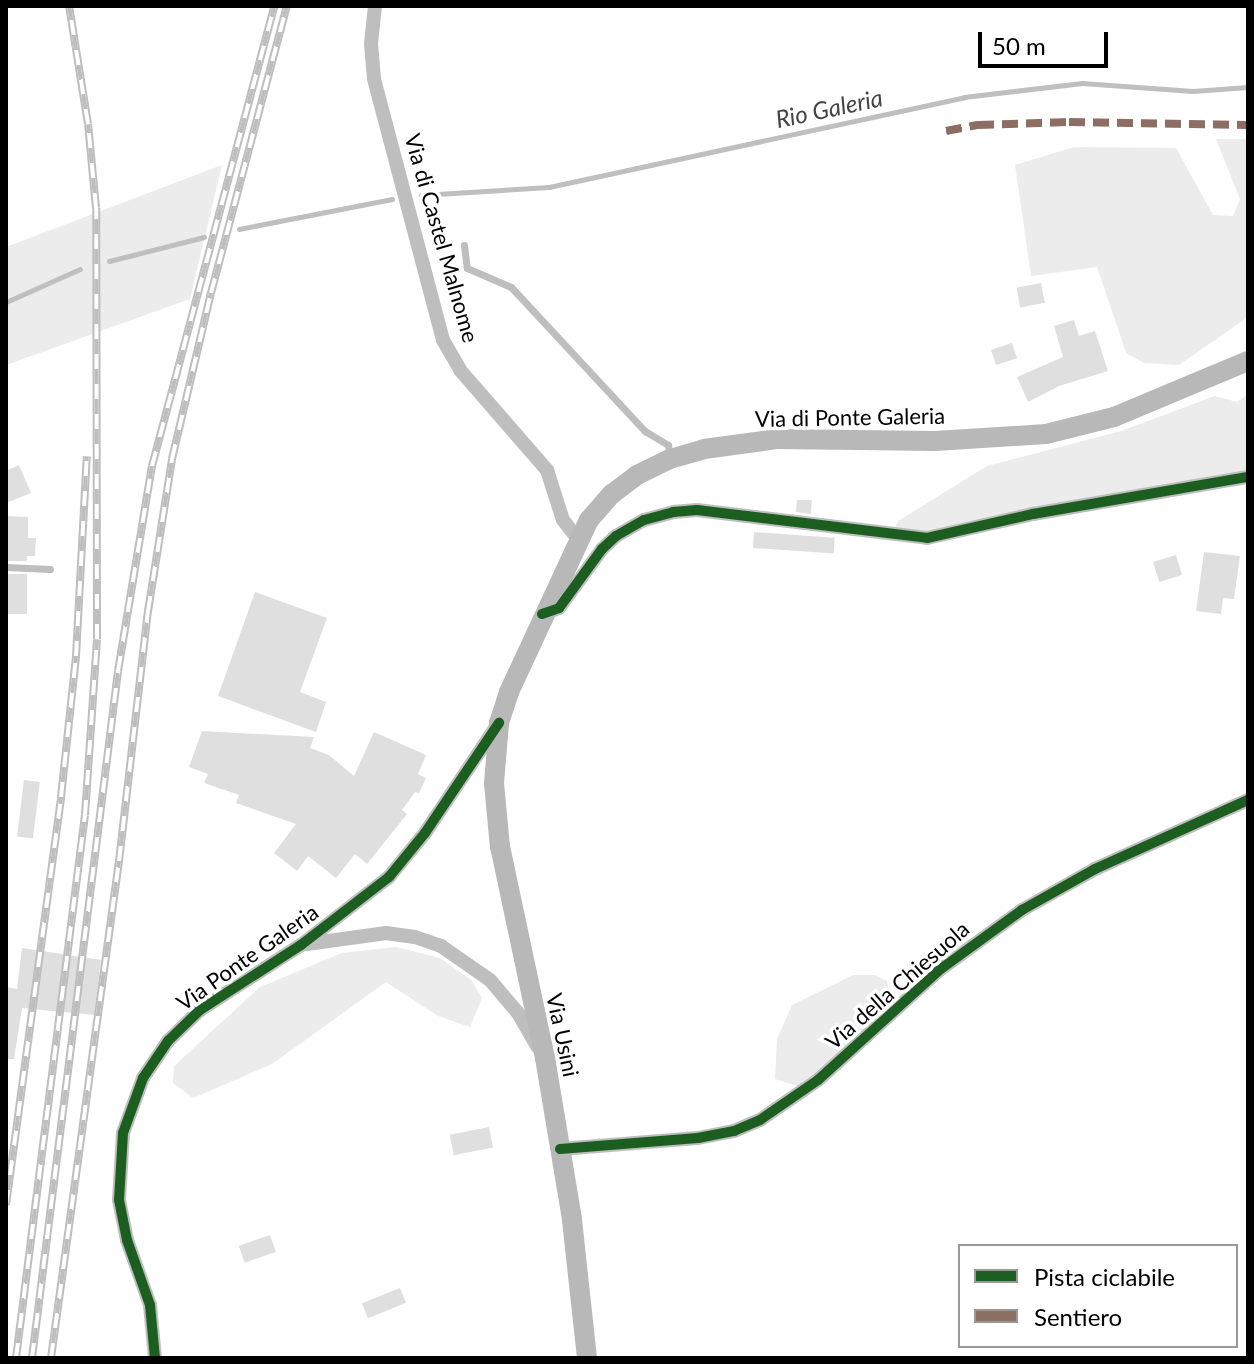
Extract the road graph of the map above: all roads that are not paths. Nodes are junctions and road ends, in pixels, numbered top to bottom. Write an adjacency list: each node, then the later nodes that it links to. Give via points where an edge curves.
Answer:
1 (375, 6): 6 (street, Via di Castel Malnome, via 371,61 443,340 453,360 547,470 563,520)
2 (464, 245): 4 (lane, via 467,268 511,287 645,431 668,445)
3 (1248, 361): 4 (main road, Via di Ponte Galeria, via 1105,421 1046,434 935,441 778,439)
4 (670, 459): 6 (main road, Via di Ponte Galeria, via 621,485)
5 (1248, 477): 9 (street, via 927,538 697,510 673,512 616,536 559,608)
6 (578, 539): 9 (main road, Via di Ponte Galeria)
7 (6, 567): 8 (lane)
8 (50, 569)
9 (542, 614): 10 (main road, Via di Ponte Galeria)
10 (499, 723): 12 (street, Via Ponte Galeria, via 399,866 368,897); 13 (main road, Via Usini, via 497,829)
11 (1248, 800): 14 (street, Via della Chiesuola, via 1035,901 968,946 818,1080 760,1120 710,1137)
12 (301, 945): 13 (street, Via Ponte Galeria, via 386,933 441,946 472,964 499,989); 15 (street, Via Ponte Galeria, via 183,1025 154,1059 127,1114 118,1166 120,1215 150,1305)
13 (545, 1058): 14 (main road, Via Usini)
14 (560, 1149): 16 (main road, Via Usini, via 579,1259)
15 (155, 1358)
16 (587, 1358)

